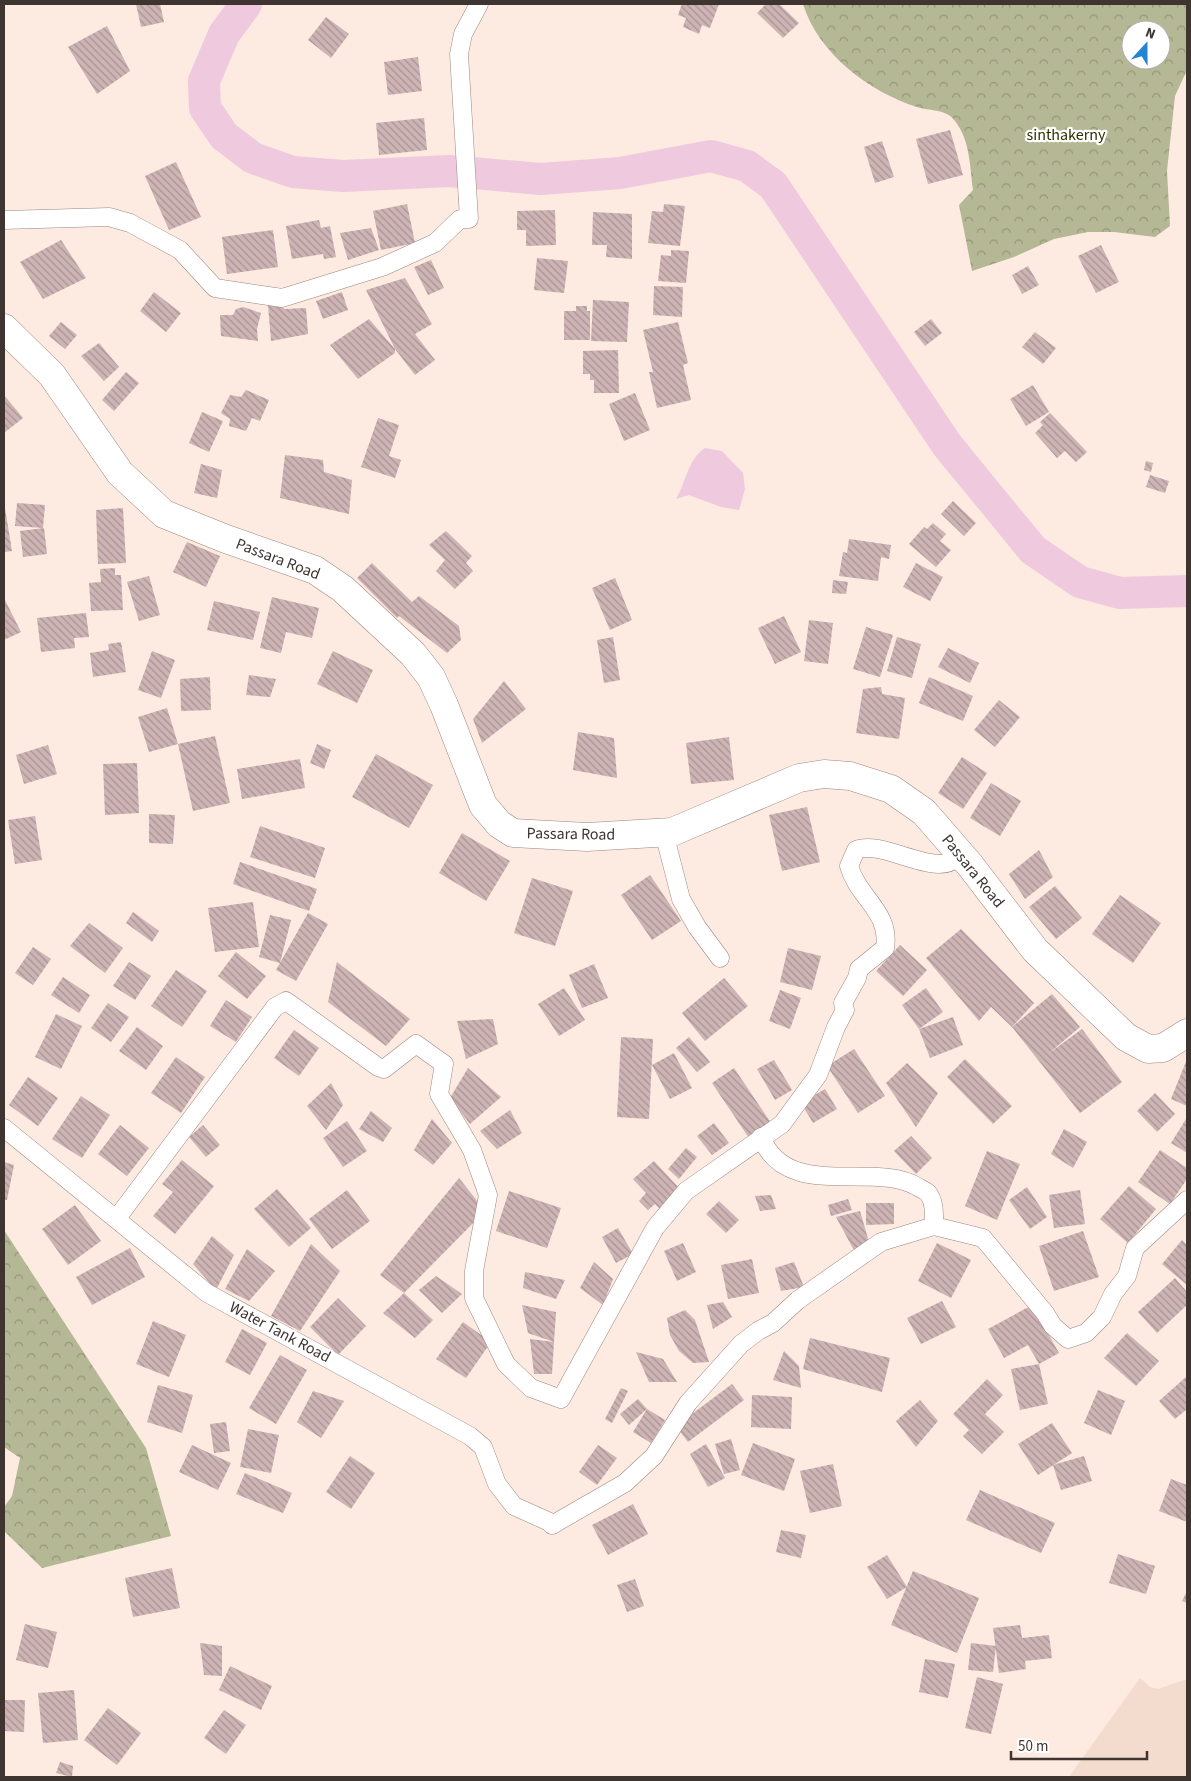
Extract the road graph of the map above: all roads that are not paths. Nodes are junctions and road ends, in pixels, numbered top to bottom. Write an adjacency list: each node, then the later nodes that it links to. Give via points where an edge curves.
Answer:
1 (479, 4): 2 (street, via 463,34 459,54 469,219 460,219 435,243 382,267 282,298 216,288 180,250 130,223 109,217)
2 (4, 220)
3 (4, 328): 4 (highway, Passara Road, via 52,376 120,474 164,514 315,570 343,589 413,654 440,698 483,805 499,824 513,832 587,837)
4 (664, 833): 5 (highway, Passara Road, via 683,830 799,778 824,774 850,776 891,788 918,807); 6 (street, via 681,899)
5 (960, 854): 7 (highway, Passara Road, via 1036,950 1126,1037 1148,1049 1162,1048); 9 (street, via 955,861 941,863 870,848 856,850 849,866 868,901 880,914 887,936 885,948 859,970 843,1003 845,1010 818,1075 782,1124)
6 (720, 958)
7 (1187, 1033)
8 (4, 1128): 11 (street, Water Tank Road)
9 (761, 1137): 11 (street, via 686,1191 655,1228 561,1399 531,1388 506,1364 474,1298 474,1271 488,1195 472,1150 439,1094 444,1064 416,1044 384,1069 286,1001 275,1007); 12 (street, via 775,1160 818,1176 908,1180 928,1192 934,1209)
10 (1187, 1200): 12 (street, via 1136,1248 1127,1276 1113,1294 1102,1317 1086,1333 1068,1339 1053,1326 1046,1313 983,1238)
11 (117, 1218): 12 (street, Water Tank Road, via 207,1293 470,1436 483,1447 497,1484 514,1506 553,1524 625,1483 654,1456 688,1403 741,1344 881,1242)
12 (934, 1226)

